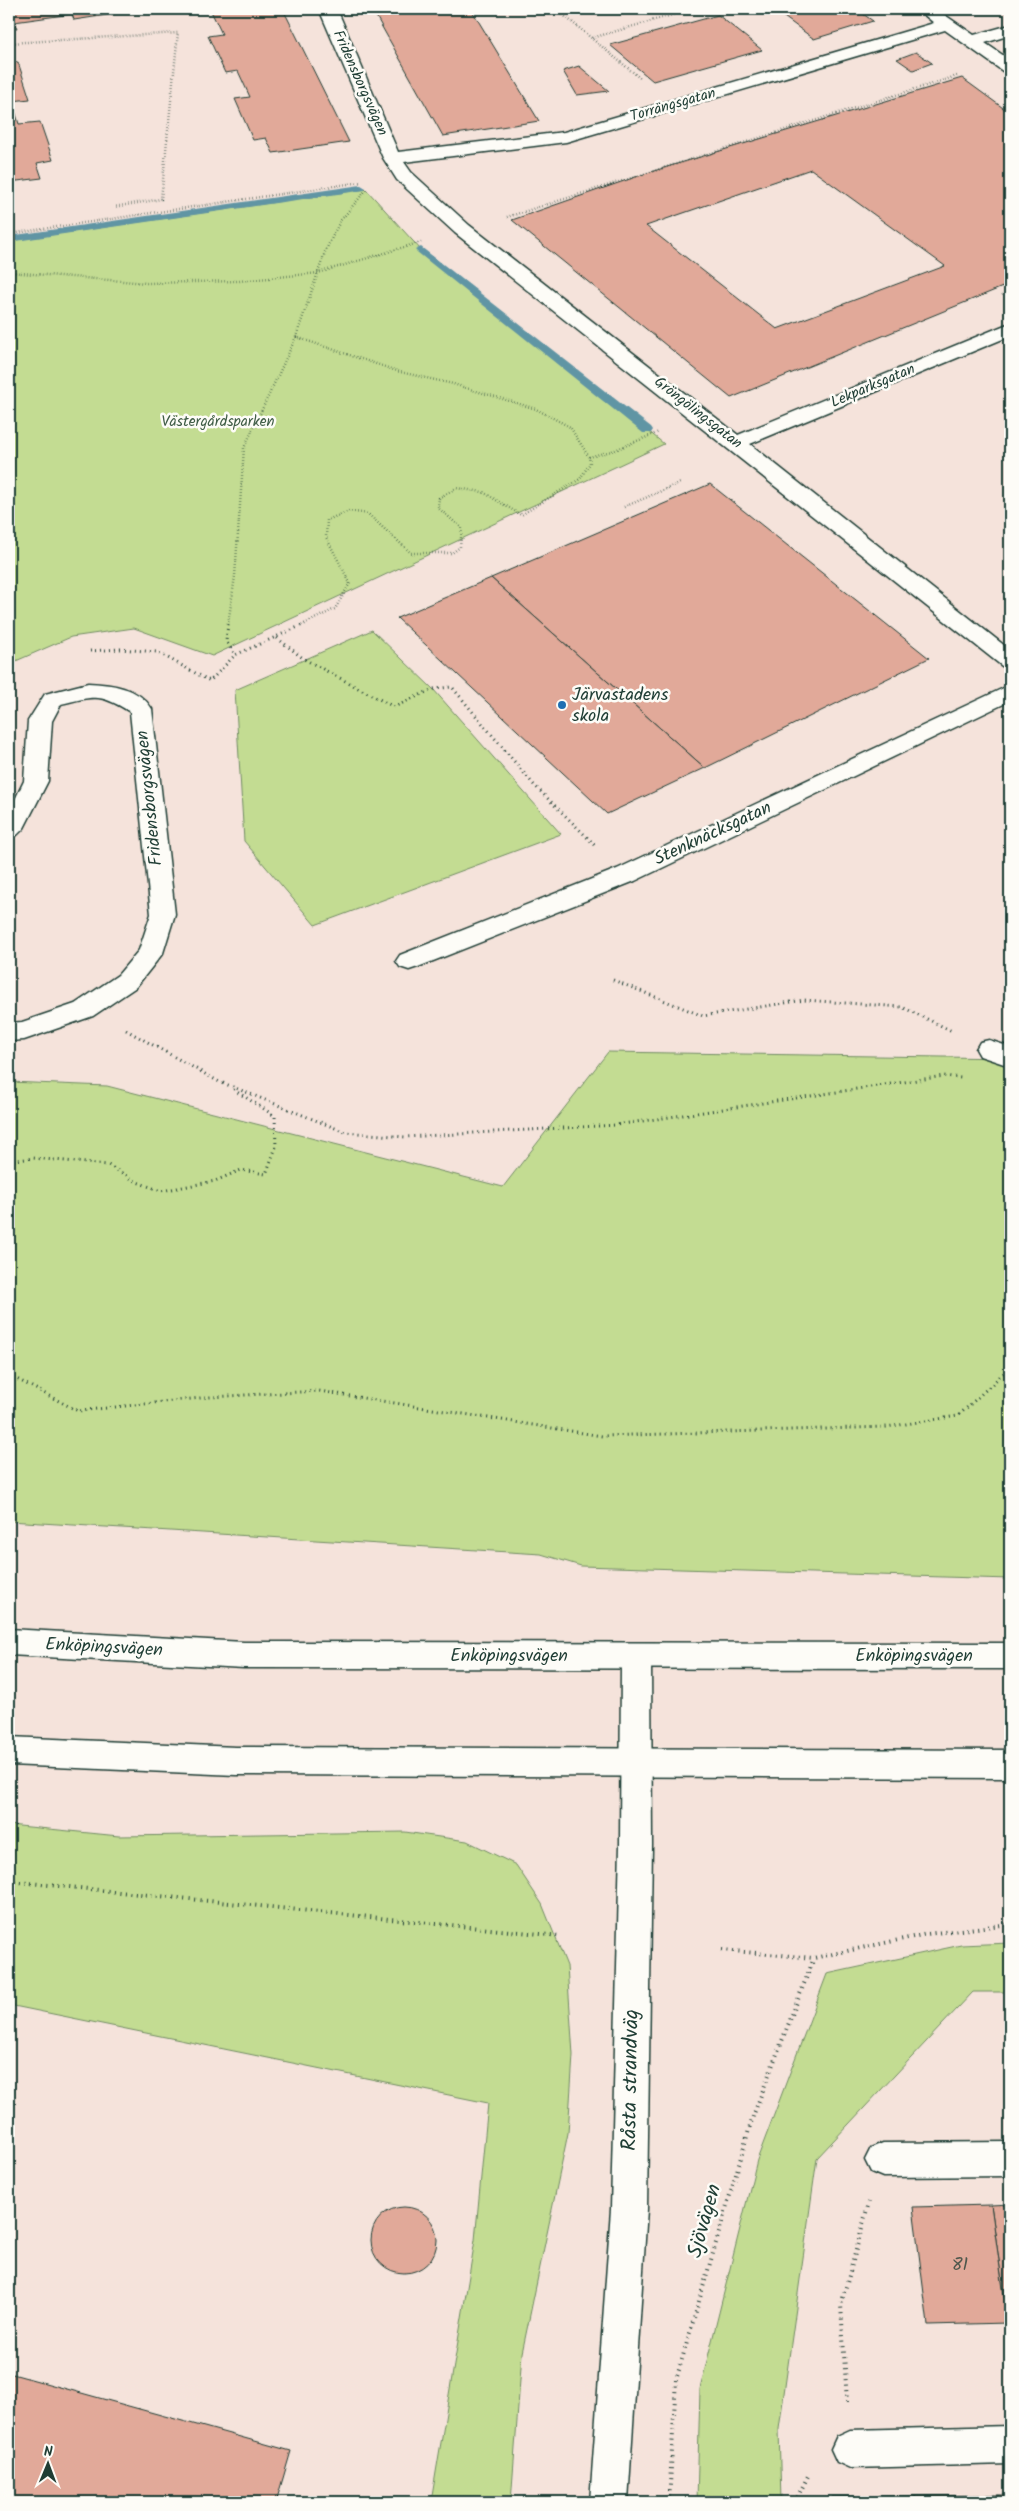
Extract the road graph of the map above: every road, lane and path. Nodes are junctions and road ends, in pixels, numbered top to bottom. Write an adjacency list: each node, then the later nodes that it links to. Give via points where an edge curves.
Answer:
1 (328, 9): 13 (street, Fridensborgsvägen)
2 (556, 9): 7 (path)
3 (693, 9): 7 (path)
4 (924, 9): 5 (street)
5 (948, 24): 8 (street); 13 (street, Torrängsgatan, via 566,137)
6 (1010, 30): 8 (street)
7 (592, 38): 12 (path)
8 (972, 41): 10 (street)
9 (9, 43): 16 (path, via 178,33 161,199)
10 (1010, 68)
11 (960, 75): 17 (path)
12 (643, 81)
13 (392, 158): 14 (street, Gröngölingsgatan)
14 (404, 176): 15 (path); 17 (street, Gröngölingsgatan)
15 (373, 180): 18 (path); 20 (path, via 340,221 324,252)
16 (114, 207)
17 (462, 230): 20 (path); 24 (street, Gröngölingsgatan)
18 (9, 234)
19 (9, 272): 20 (path, via 147,283 239,281)
20 (318, 273): 22 (path)
21 (1010, 329): 24 (street, Lekparksgatan)
22 (296, 337): 25 (path, via 400,372 536,409 570,427); 30 (path, via 244,448 226,641)
23 (663, 430): 25 (path)
24 (736, 443): 31 (street, Gröngölingsgatan)
25 (590, 457): 28 (path, via 580,479 521,515 484,492 456,488 439,498 438,508 462,528 460,547 452,553 411,553 368,514 349,511 327,520 326,537 350,582 335,609)
26 (680, 483): 27 (path)
27 (624, 507)
28 (277, 638): 30 (path); 34 (path, via 304,659 394,707 433,689 452,687 534,785)
29 (87, 651): 30 (path, via 157,652 210,681)
30 (235, 655)
31 (1010, 662)
32 (1010, 692): 34 (street, Stenknäcksgatan)
33 (9, 829): 37 (street, Fridensborgsvägen, via 16,822 36,780 40,721 53,699 88,690 115,692 141,709 163,914 151,953 127,981)
34 (626, 875): 35 (street, Stenknäcksgatan)
35 (409, 961)
36 (613, 980): 39 (path, via 703,1016 804,1000 902,1006)
37 (84, 1010): 38 (street, Fridensborgsvägen, via 24,1031); 41 (path, via 138,1035)
38 (9, 1032)
39 (1000, 1053)
40 (963, 1079): 41 (path, via 944,1076 616,1125 405,1137 345,1132)
41 (223, 1083): 42 (path, via 274,1116 276,1147 266,1174 241,1170 215,1181 161,1192 108,1164 33,1158)
42 (9, 1161)
43 (1010, 1367): 44 (path, via 958,1416 886,1427 602,1436 319,1392 210,1397 78,1411)
44 (9, 1375)
45 (9, 1642): 47 (street, Enköpingsvägen, via 244,1656)
46 (1010, 1656): 47 (street, Enköpingsvägen)
47 (636, 1657): 49 (street, Råsta strandväg)
48 (9, 1751): 49 (street, via 236,1761)
49 (636, 1762): 50 (street); 60 (street, Råsta strandväg, via 629,2209)
50 (1010, 1764)
51 (9, 1881): 53 (path)
52 (1010, 1924): 55 (path, via 927,1934)
53 (560, 1936)
54 (722, 1950): 55 (path)
55 (814, 1958): 61 (path, Sjövägen, via 753,2116 676,2380)
56 (1010, 2159): 57 (street)
57 (883, 2160): 59 (path, via 862,2220 841,2305)
58 (1010, 2445): 59 (street)
59 (850, 2448): 62 (path, via 812,2468)
60 (609, 2502)
61 (669, 2502)
62 (795, 2502)

